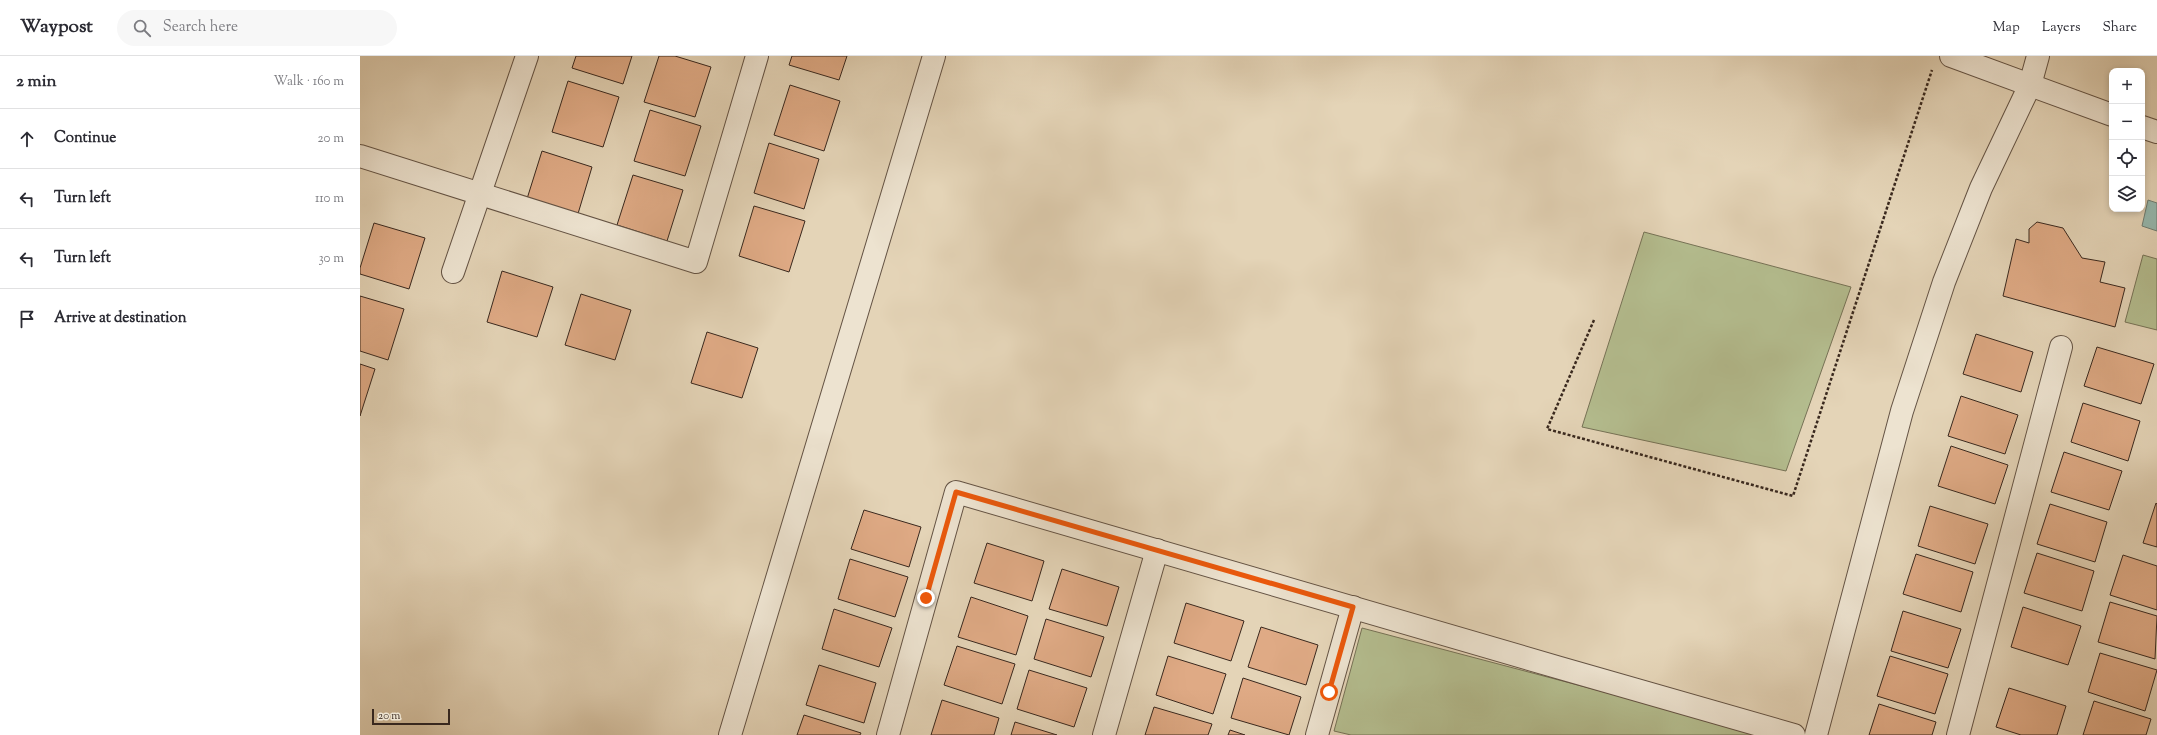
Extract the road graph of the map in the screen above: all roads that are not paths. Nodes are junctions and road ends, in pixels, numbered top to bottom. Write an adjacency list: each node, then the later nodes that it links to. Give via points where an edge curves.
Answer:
1 (527, 56): 11 (street)
2 (757, 56): 11 (street, via 696,262)
3 (934, 56): 16 (street)
4 (2038, 56): 6 (street)
5 (1943, 60): 6 (street)
6 (2030, 85): 7 (street); 21 (street, via 1981,188 1937,303 1902,411)
7 (2109, 115)
8 (2145, 128): 9 (street)
9 (2157, 132)
10 (360, 156): 11 (street)
11 (480, 193): 12 (street)
12 (453, 272)
13 (2061, 347): 22 (street)
14 (1157, 550): 15 (street); 17 (street, via 956,492); 18 (street)
15 (1353, 607): 19 (street); 20 (street, via 1524,659)
16 (730, 735)
17 (888, 735)
18 (1104, 735)
19 (1317, 735)
20 (1794, 735)
21 (1816, 735)
22 (1958, 735)

